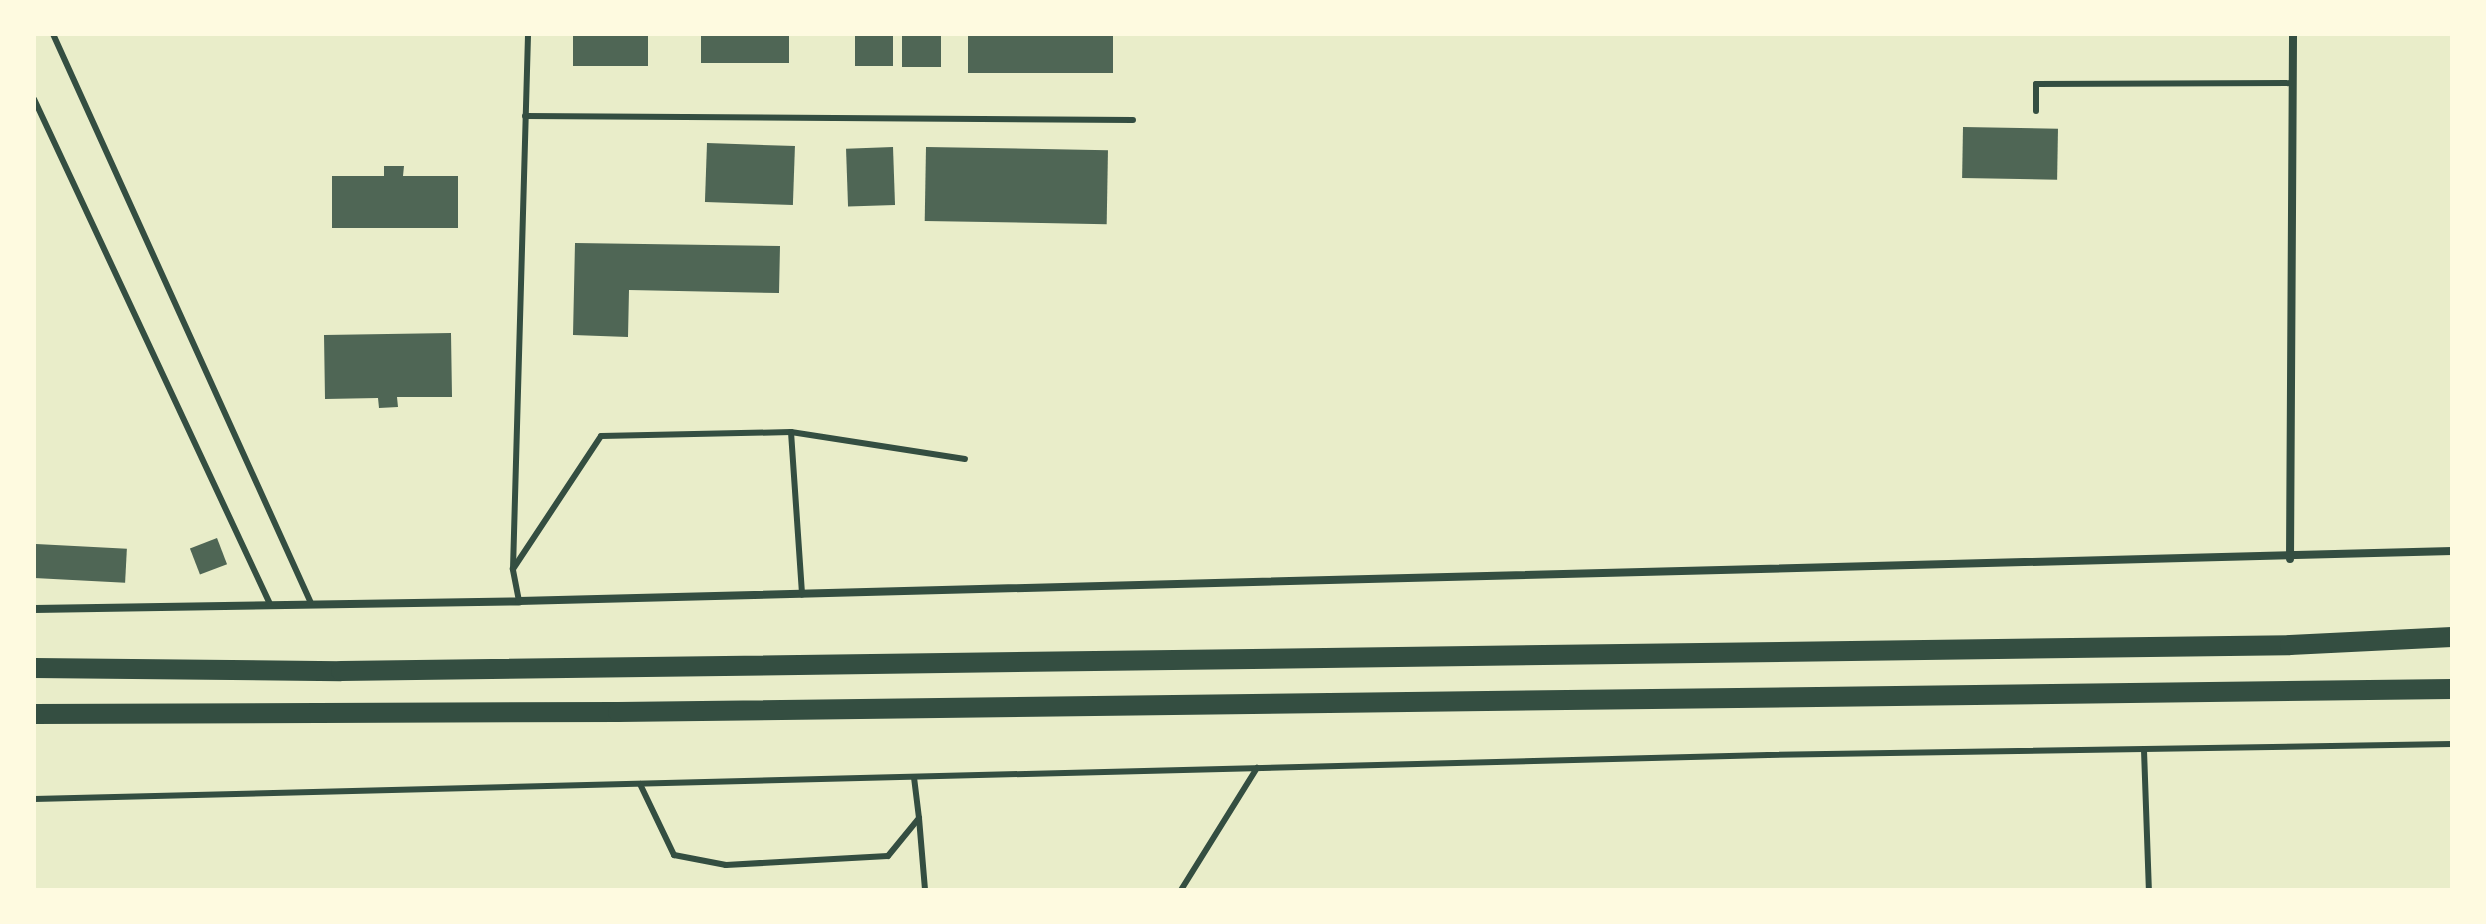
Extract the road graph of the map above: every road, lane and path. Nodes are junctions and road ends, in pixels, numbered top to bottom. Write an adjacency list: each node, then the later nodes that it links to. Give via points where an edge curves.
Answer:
1 (53, 34): 16 (lane)
2 (528, 34): 7 (lane)
3 (2293, 34): 4 (street)
4 (2293, 83): 6 (lane, via 2036,84); 12 (street)
5 (34, 99): 17 (lane)
6 (2036, 111)
7 (525, 116): 8 (lane); 13 (lane)
8 (1133, 120)
9 (791, 432): 10 (lane); 13 (lane, via 601,436); 14 (lane)
10 (965, 459)
11 (2452, 551): 12 (street)
12 (2290, 559): 14 (street)
13 (513, 569): 15 (lane)
14 (802, 595): 15 (street)
15 (519, 601): 16 (street)
16 (311, 603): 17 (street)
17 (270, 604): 18 (street)
18 (34, 609)
19 (2452, 637): 20 (main road, via 2290,645 388,671)
20 (34, 668)
21 (2452, 689): 22 (main road, via 618,712)
22 (34, 714)
23 (2452, 744): 24 (lane)
24 (2144, 750): 25 (lane); 32 (lane)
25 (1257, 768): 26 (lane); 31 (lane)
26 (914, 777): 27 (lane); 29 (lane)
27 (640, 784): 28 (lane); 29 (lane, via 674,855 726,865 888,856)
28 (34, 799)
29 (919, 818): 30 (lane)
30 (925, 890)
31 (1181, 890)
32 (2149, 890)

